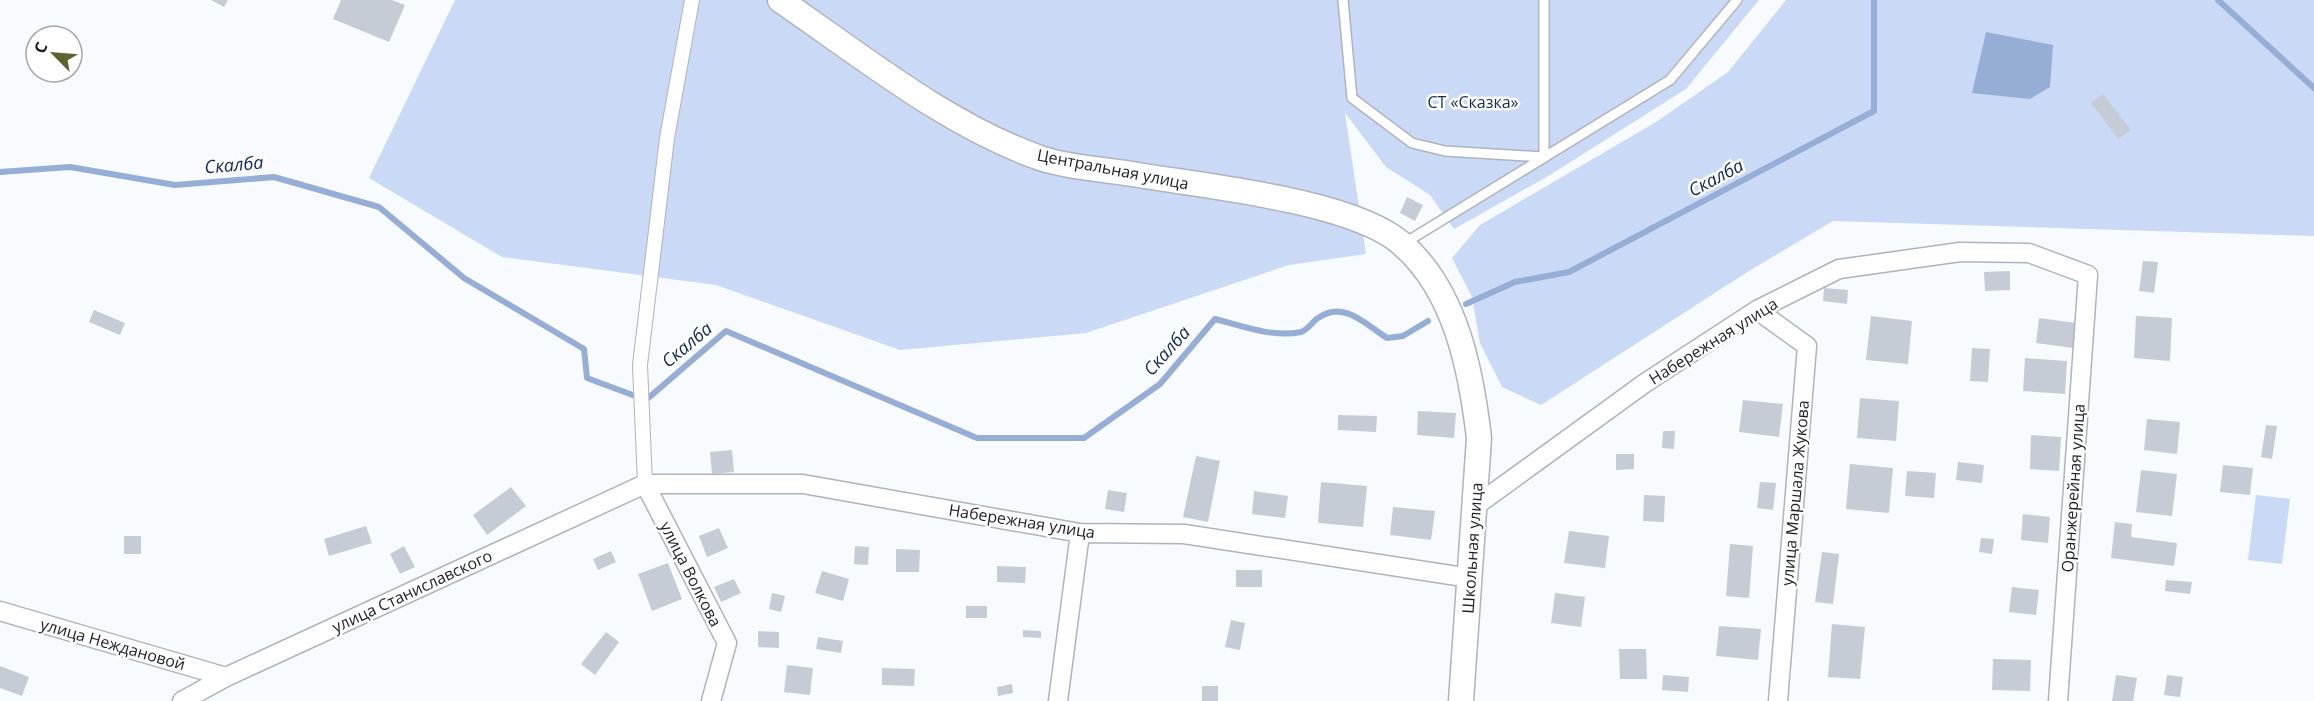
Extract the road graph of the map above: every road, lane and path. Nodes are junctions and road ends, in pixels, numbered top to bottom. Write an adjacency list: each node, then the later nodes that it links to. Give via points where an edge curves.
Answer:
1 (692, 0): 10 (street, via 667,138 640,365)
2 (780, 0): 7 (street, Центральная улица, via 970,129 1045,159 1344,213 1383,230)
3 (1343, 0): 6 (lane, via 1352,98 1412,143 1445,151)
4 (1544, 0): 6 (lane)
5 (1737, 0): 6 (lane, via 1670,80)
6 (1544, 157): 7 (lane)
7 (1403, 244): 11 (street, Школьная улица, via 1428,275 1463,346 1479,438)
8 (2088, 275): 9 (street, Набережная улица, via 2029,253 1960,252 1839,269); 21 (street, Оранжерейная улица)
9 (1757, 310): 11 (street, Набережная улица, via 1645,383); 20 (street, улица Маршала Жукова, via 1807,346)
10 (645, 484): 12 (street, Набережная улица, via 803,484); 15 (street, улица Станиславского); 17 (street, улица Волкова, via 727,643)
11 (1474, 507): 13 (street, Школьная улица)
12 (1080, 533): 13 (street, Набережная улица, via 1184,534); 18 (street)
13 (1470, 578): 19 (street, Школьная улица)
14 (0, 610): 15 (street, улица Неждановой)
15 (226, 677): 16 (street, улица Станиславского)
16 (182, 701)
17 (711, 701)
18 (1058, 701)
19 (1461, 701)
20 (1778, 701)
21 (2058, 701)

